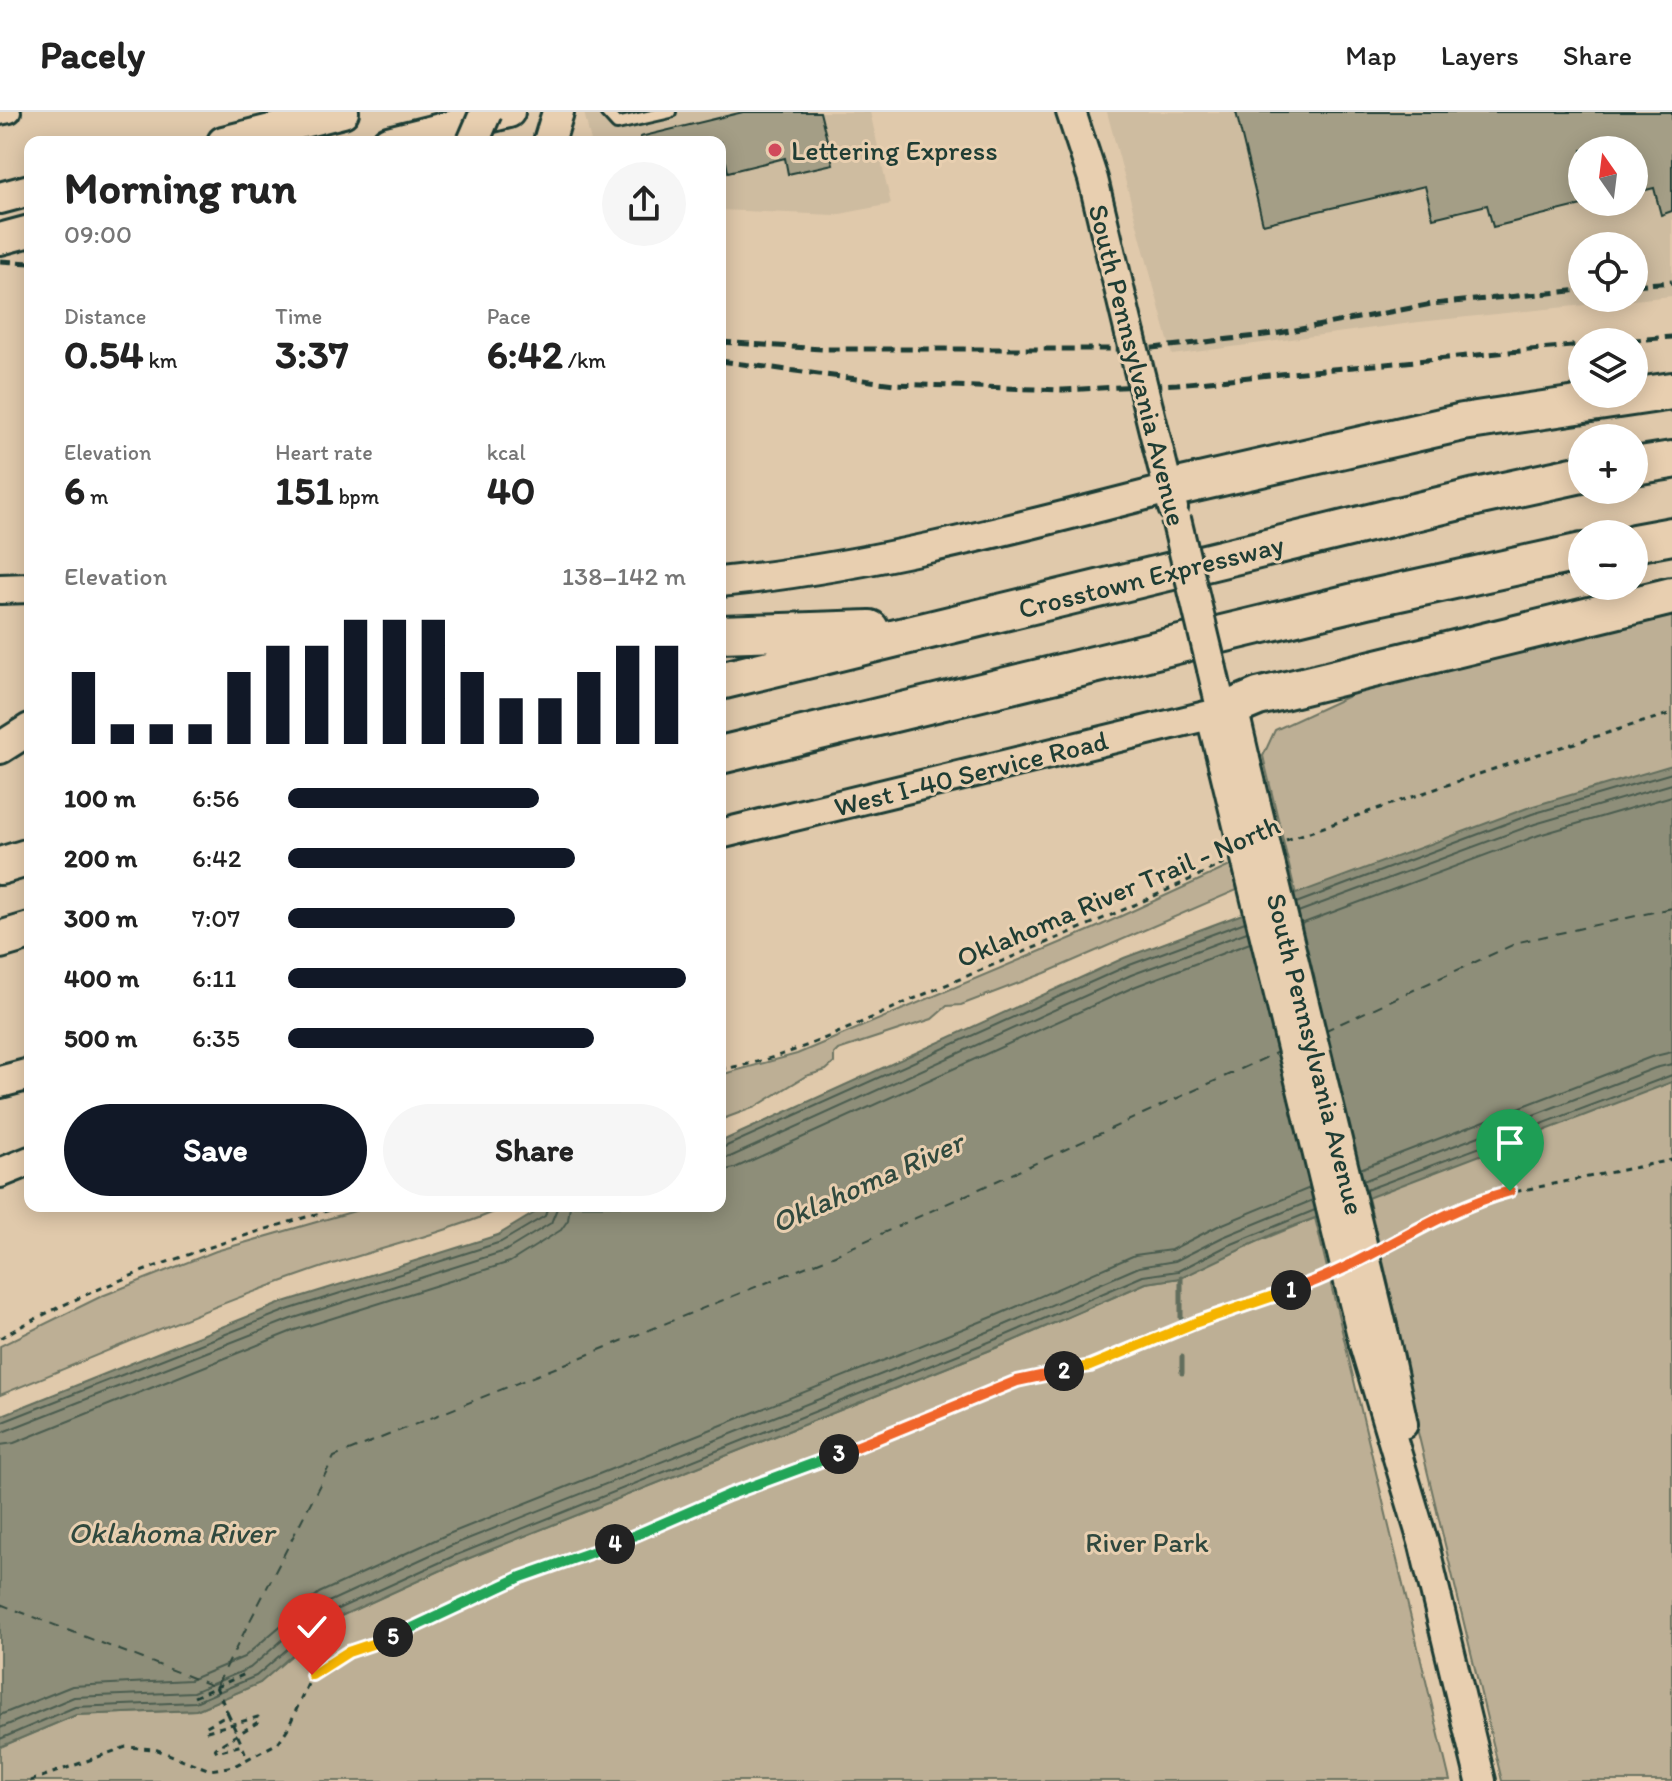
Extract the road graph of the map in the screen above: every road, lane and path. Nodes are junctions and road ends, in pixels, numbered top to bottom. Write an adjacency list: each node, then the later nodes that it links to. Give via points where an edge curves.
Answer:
1 (10, 112): 9 (street)
2 (343, 112): 10 (main road)
3 (486, 112): 12 (main road, bridge)
4 (509, 112): 11 (main road)
5 (558, 112): 13 (main road)
6 (606, 112): 7 (lane, via 617,124)
7 (670, 112)
8 (1071, 112): 22 (main road, South Pennsylvania Avenue, bridge, via 1093,179)
9 (0, 114)
10 (247, 136)
11 (412, 136)
12 (476, 136)
13 (551, 136)
14 (24, 192): 15 (main road)
15 (0, 198)
16 (24, 233): 17 (main road)
17 (0, 239)
18 (1672, 391): 22 (highway, via 1463,422)
19 (1672, 460): 20 (highway)
20 (1648, 464)
21 (1568, 477): 30 (highway, Crosstown Expressway)
22 (1172, 504): 26 (main road, via 838,566); 33 (main road, South Pennsylvania Avenue, bridge)
23 (1672, 536): 24 (highway)
24 (1648, 540)
25 (1568, 555): 37 (highway)
26 (726, 581)
27 (24, 588): 28 (main road)
28 (0, 589)
29 (1672, 596): 33 (highway, via 1258,697)
30 (943, 627): 31 (highway); 32 (highway, Crosstown Expressway)
31 (726, 634)
32 (726, 680)
33 (1222, 712): 38 (main road, West I-40 Service Road); 66 (main road, South Pennsylvania Avenue, bridge, via 1236,720 1234,762)
34 (1672, 713): 39 (path, Oklahoma River Trail - North)
35 (24, 733): 36 (main road)
36 (0, 748)
37 (726, 754)
38 (726, 833)
39 (1280, 842)
40 (1235, 857): 47 (path, Oklahoma River Trail - North, via 827,1035 760,1061)
41 (24, 859): 42 (highway)
42 (0, 866)
43 (24, 933): 44 (highway)
44 (0, 940)
45 (24, 956): 46 (highway)
46 (0, 960)
47 (726, 1068)
48 (24, 1076): 49 (main road)
49 (0, 1082)
50 (1672, 1160): 54 (path, via 1484,1198)
51 (24, 1163): 52 (main road)
52 (0, 1173)
53 (325, 1212): 56 (path, via 181,1257)
54 (1382, 1252)
55 (1329, 1277): 64 (path, via 1090,1366 1017,1381 626,1540 521,1577 412,1631 348,1652 312,1675 284,1736)
56 (0, 1338)
57 (245, 1674): 58 (path)
58 (216, 1687): 59 (path); 60 (path)
59 (194, 1697)
60 (228, 1714): 61 (path); 61 (path, via 205,1727 207,1731)
61 (232, 1724): 62 (path); 62 (path, via 258,1717 260,1721)
62 (237, 1735): 63 (path); 63 (path, via 215,1748 217,1752)
63 (242, 1745): 64 (path)
64 (248, 1760): 65 (path, via 210,1770 139,1746)
65 (30, 1781)
66 (1481, 1781)

